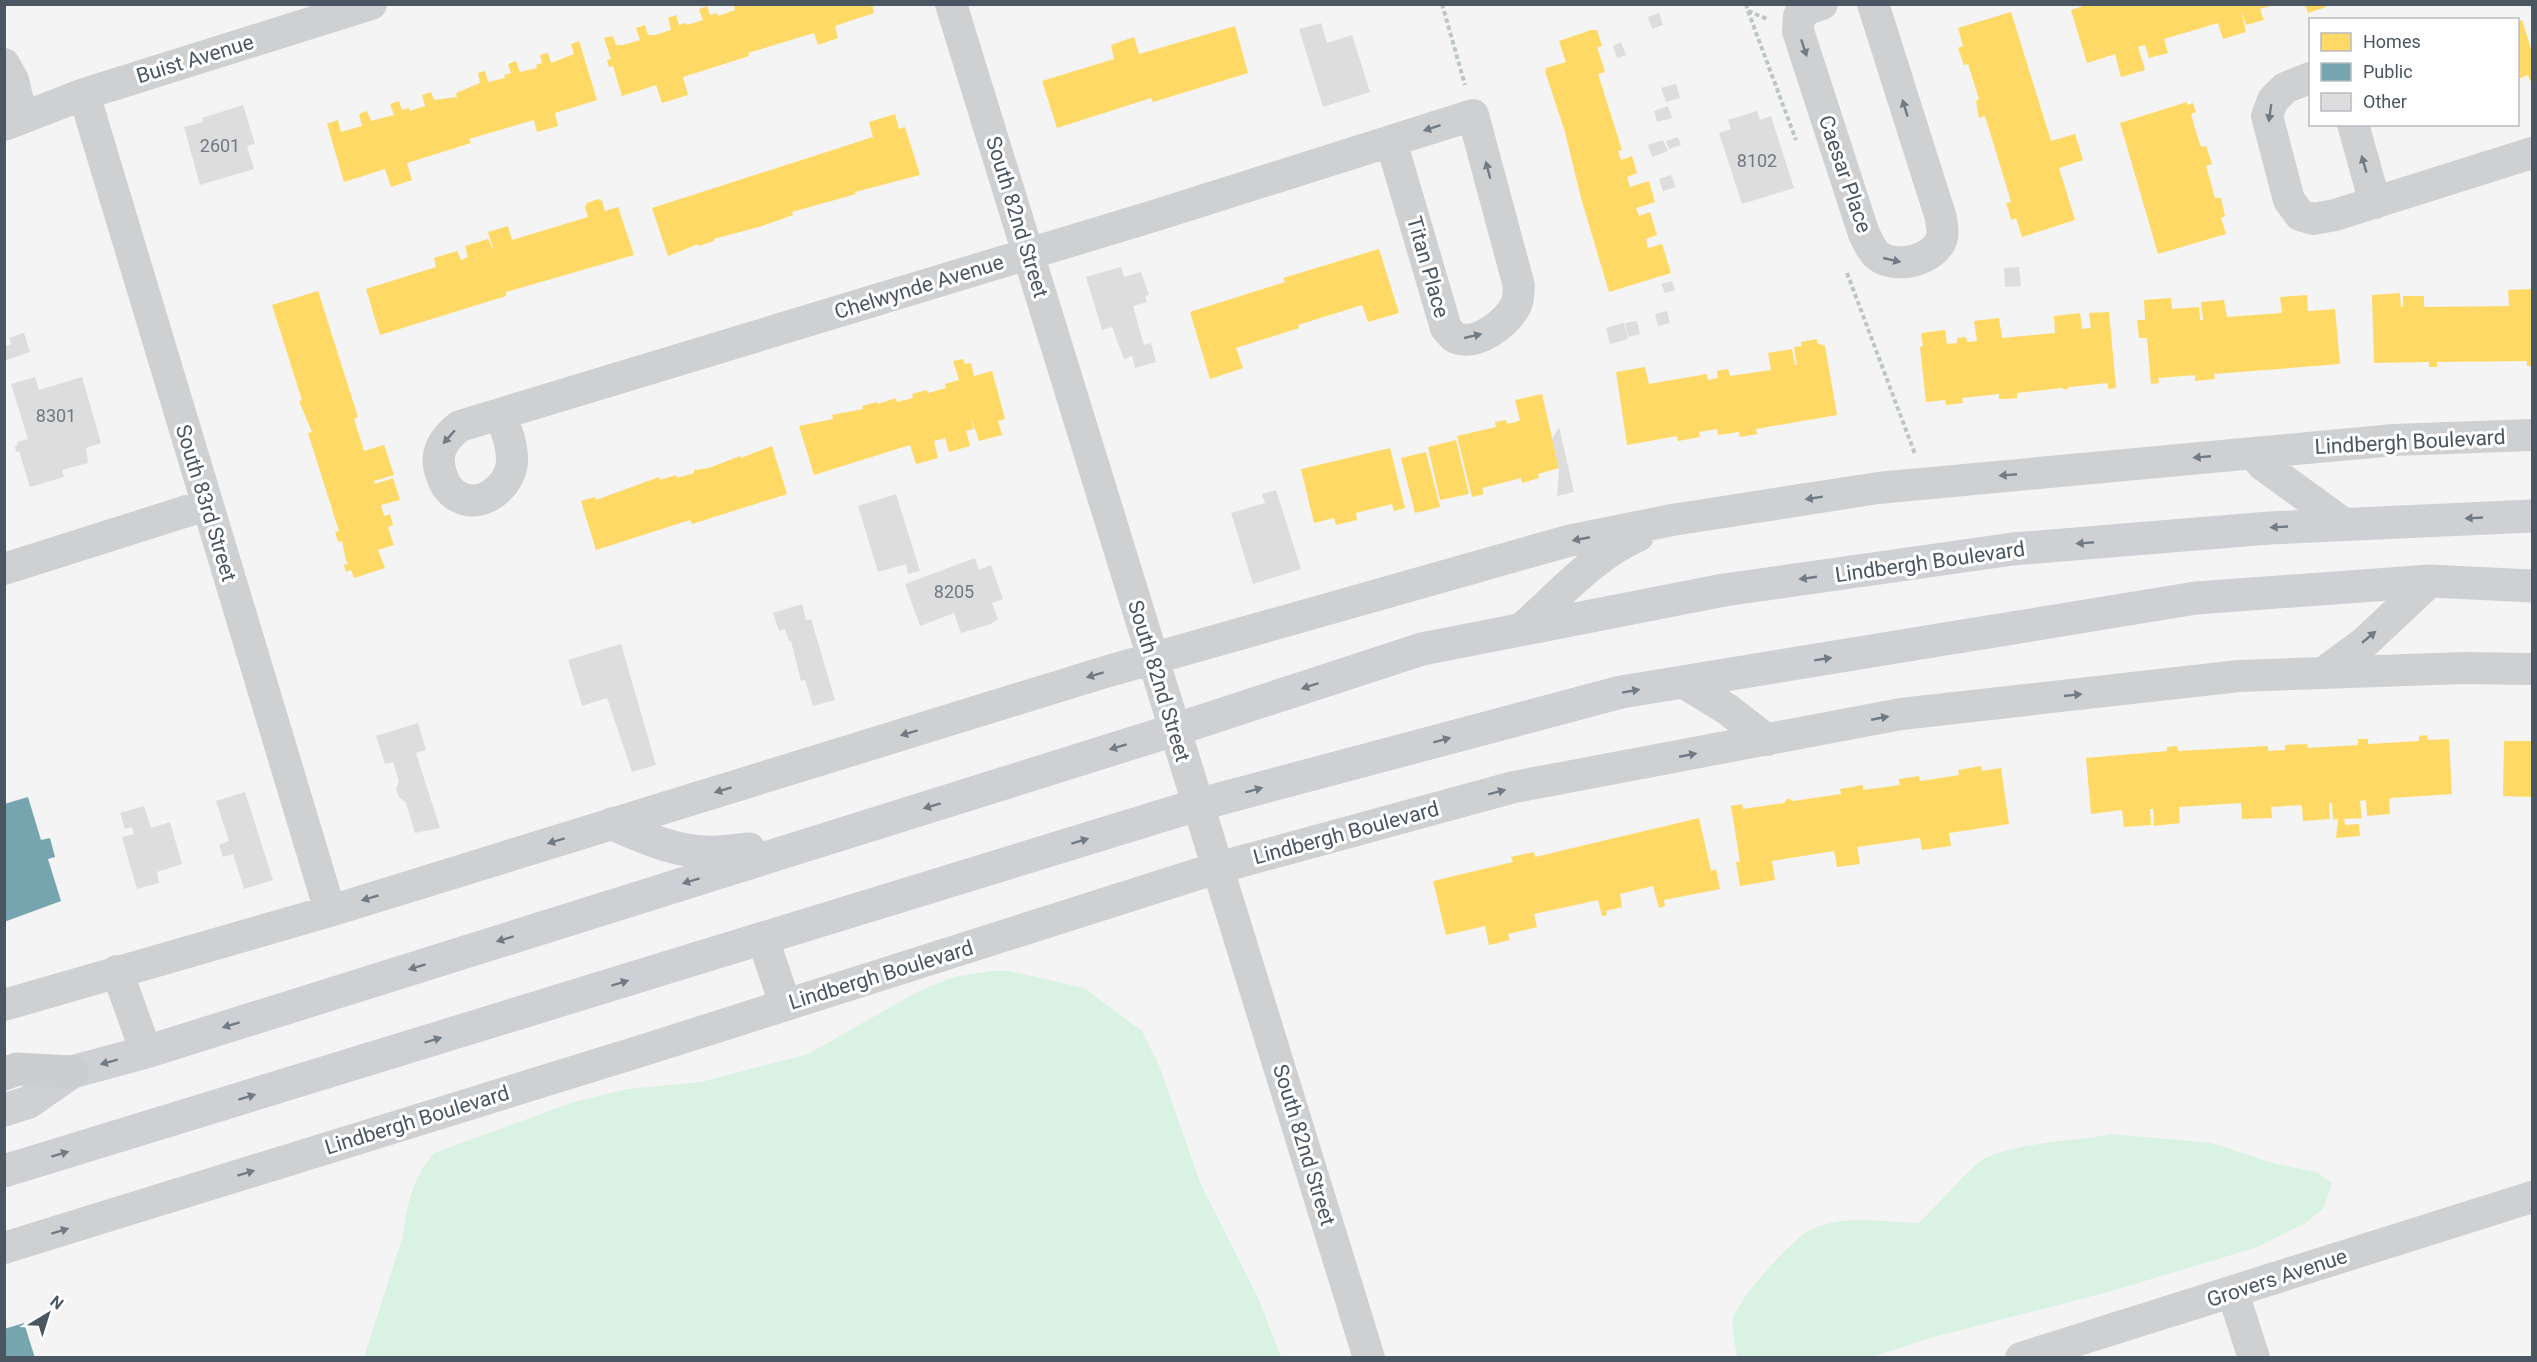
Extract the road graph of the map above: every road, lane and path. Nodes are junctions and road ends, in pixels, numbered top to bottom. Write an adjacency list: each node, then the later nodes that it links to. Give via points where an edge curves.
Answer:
1 (370, 4): 8 (street, Buist Avenue)
2 (951, 4): 15 (street, South 82nd Street)
3 (1442, 4): 9 (path)
4 (1822, 4): 5 (street, Caesar Place, one-way to 5, via 1800,16 1798,31 1864,234 1876,255 1900,263 1919,259 1934,250 1942,237 1941,218)
5 (1873, 4)
6 (4, 64): 10 (street, Buist Avenue, via 13,80)
7 (2309, 78): 14 (street, one-way to 14, via 2285,88 2273,100 2267,116 2289,200 2300,215 2313,219)
8 (84, 94): 10 (street, Buist Avenue); 19 (street, South 83rd Street)
9 (1473, 115): 12 (street, Chelwynde Avenue, one-way to 12); 12 (street, Titan Place, one-way to 9, via 1446,328 1455,338 1484,334 1511,314 1518,303 1519,286)
10 (13, 122)
11 (2354, 126): 14 (street, one-way to 11)
12 (1391, 141): 15 (street, Chelwynde Avenue)
13 (2532, 153): 14 (street)
14 (2375, 203)
15 (1028, 253): 16 (street, Chelwynde Avenue); 27 (street, South 82nd Street)
16 (501, 414)
17 (2532, 435): 18 (street, Lindbergh Boulevard, via 2394,440)
18 (2253, 453): 21 (street, Lindbergh Boulevard, one-way to 21, via 1878,488); 22 (street, via 2263,465)
19 (206, 505): 23 (street); 37 (street, South 83rd Street)
20 (2532, 516): 22 (main road, Lindbergh Boulevard, one-way to 22)
21 (1672, 520): 26 (street, Lindbergh Boulevard, via 1624,542 1591,564); 27 (street, Lindbergh Boulevard, one-way to 27, via 1568,541)
22 (2344, 524): 26 (main road, Lindbergh Boulevard, one-way to 26, via 2013,549 1724,590)
23 (4, 569)
24 (2430, 581): 25 (main road); 29 (street, one-way to 24, via 2372,636); 30 (main road, one-way to 24, via 2196,598)
25 (2532, 586)
26 (1520, 630): 31 (main road, Lindbergh Boulevard, one-way to 31, via 1422,649)
27 (1151, 659): 31 (street, South 82nd Street); 34 (street, Lindbergh Boulevard, one-way to 34)
28 (2532, 669): 29 (street, Lindbergh Boulevard)
29 (2323, 673): 32 (street, Lindbergh Boulevard, one-way to 29, via 1901,714 2239,676)
30 (1683, 682): 32 (street); 33 (main road, one-way to 30, via 1621,692)
31 (1174, 730): 33 (street, South 82nd Street); 35 (main road, Lindbergh Boulevard, one-way to 35)
32 (1767, 740): 36 (street, Lindbergh Boulevard, one-way to 32, via 1514,787)
33 (1197, 805): 36 (street, South 82nd Street); 38 (main road, one-way to 33)
34 (612, 824): 35 (main road, via 665,846 705,853); 37 (street, Lindbergh Boulevard, one-way to 37)
35 (807, 845): 42 (main road, Lindbergh Boulevard, one-way to 42)
36 (1217, 868): 40 (street, Lindbergh Boulevard); 50 (street, South 82nd Street)
37 (330, 910): 39 (street, Lindbergh Boulevard)
38 (763, 939): 40 (street); 46 (main road, one-way to 38)
39 (117, 971): 41 (street, Lindbergh Boulevard); 42 (street)
40 (785, 1004): 48 (street, Lindbergh Boulevard, one-way to 40)
41 (4, 1005)
42 (146, 1052): 43 (main road, Lindbergh Boulevard, one-way to 43)
43 (72, 1072): 44 (main road, via 17,1070); 45 (main road, Lindbergh Boulevard, via 29,1102)
44 (4, 1074)
45 (4, 1110)
46 (4, 1171)
47 (2532, 1197): 49 (street, Grovers Avenue)
48 (4, 1248)
49 (2233, 1293): 51 (street, Grovers Avenue); 52 (street)
50 (1369, 1358)
51 (2021, 1358)
52 (2254, 1358)

